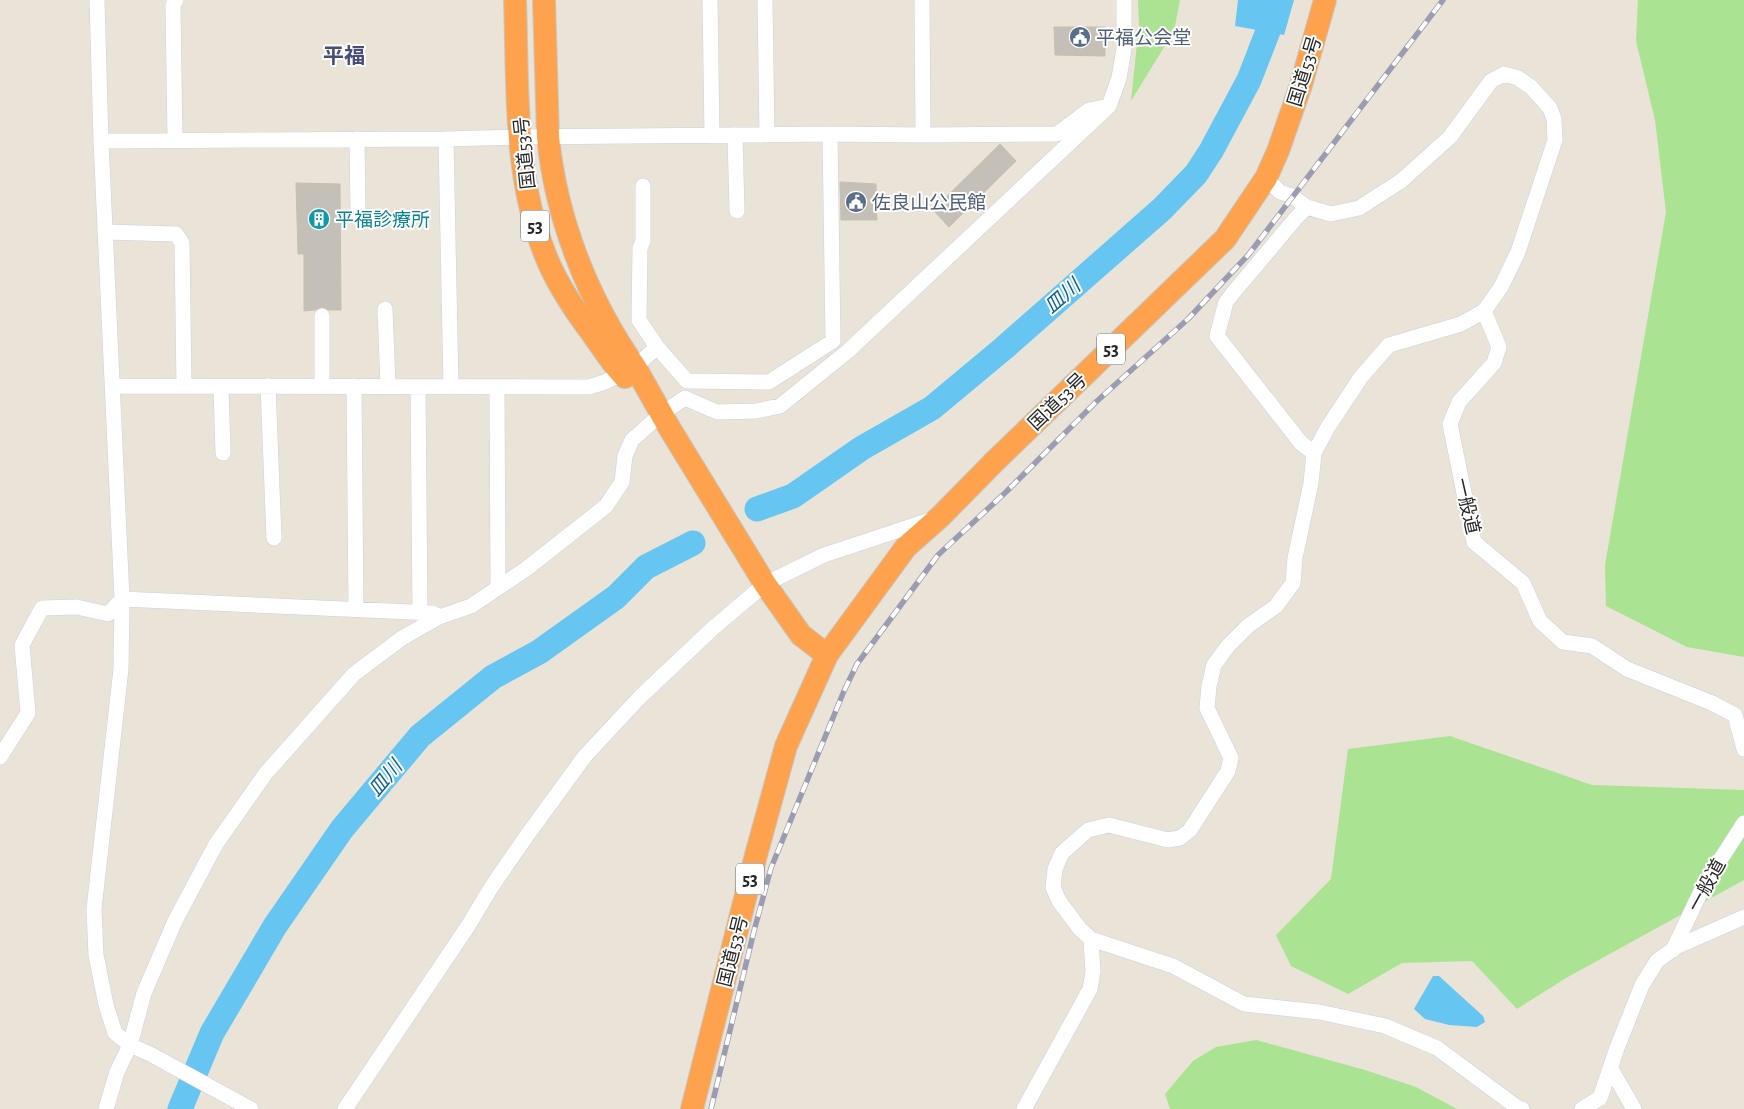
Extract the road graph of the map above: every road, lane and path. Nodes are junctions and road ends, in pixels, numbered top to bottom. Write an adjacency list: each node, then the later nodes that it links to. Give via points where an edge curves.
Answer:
1 (97, 0): 22 (street)
2 (176, 0): 21 (street, via 173,6)
3 (515, 0): 17 (highway, 国道53号 / 53)
4 (544, 0): 18 (highway, 国道53号 / 53)
5 (710, 0): 16 (street)
6 (765, 0): 14 (street)
7 (922, 0): 15 (street)
8 (1124, 0): 10 (street, via 1124,49 1119,78)
9 (1325, 0): 24 (highway, 国道53号 / 53, via 1301,86)
10 (1109, 106): 12 (street, via 1090,110); 23 (street)
11 (830, 134): 14 (street); 15 (street); 33 (street)
12 (1057, 134): 15 (street); 23 (street)
13 (735, 135): 14 (street); 16 (street); 27 (street)
14 (767, 135)
15 (923, 135)
16 (712, 136): 18 (street)
17 (520, 137): 18 (street); 20 (street); 36 (highway, 国道53号 / 53, via 528,198 545,255 573,308)
18 (548, 137): 36 (highway, 国道53号 / 53, via 556,190 573,249 621,348)
19 (357, 139): 20 (street); 21 (street); 28 (street)
20 (446, 139): 45 (street)
21 (175, 140): 22 (street)
22 (101, 141): 29 (street)
23 (1061, 151): 35 (street)
24 (1266, 178): 26 (street, via 1280,192); 50 (highway, 国道53号 / 53, via 1225,239)
25 (643, 186): 34 (street, via 639,320)
26 (1307, 207): 31 (street, via 1331,214 1359,208 1401,181 1450,137 1491,81 1504,74 1518,78 1550,108 1555,140 1518,252); 49 (street, via 1226,302 1217,336 1301,443)
27 (737, 211)
28 (358, 212)
29 (105, 232): 37 (street); 38 (street, via 176,234 182,243)
30 (385, 309): 43 (street)
31 (1484, 312): 49 (street, via 1461,324 1389,345 1361,377); 59 (street, 一般道, via 1499,346 1494,363 1460,402 1450,424 1474,542 1523,583 1540,621 1563,642 1592,646 1627,669 1735,715)
32 (322, 316): 41 (street)
33 (833, 341): 34 (street, via 769,382 686,381); 35 (street)
34 (657, 348): 36 (street)
35 (848, 351): 47 (street, via 780,406 756,411 717,412 685,398)
36 (628, 370): 46 (street, via 589,387); 47 (highway, 国道53号 / 53)
37 (112, 386): 38 (street); 54 (street)
38 (184, 386): 39 (street)
39 (221, 386): 40 (street); 48 (street)
40 (268, 386): 41 (street); 51 (street)
41 (322, 386): 42 (street)
42 (354, 386): 43 (street); 55 (street)
43 (388, 386): 44 (street)
44 (418, 386): 45 (street); 56 (street)
45 (451, 386): 46 (street)
46 (497, 386): 53 (street)
47 (666, 421): 52 (highway, 国道53号 / 53); 53 (street, via 632,440 625,456 622,482 606,506)
48 (223, 453)
49 (1314, 453): 63 (street, via 1293,583 1276,606 1248,626 1214,665 1207,708 1231,758 1228,771 1190,830 1180,838 1168,840 1109,825 1088,830 1062,853 1055,869 1053,887 1059,901)
50 (941, 516): 52 (street); 58 (highway, 国道53号 / 53, via 906,547)
51 (274, 538)
52 (760, 577): 58 (highway, 国道53号 / 53, via 801,635); 69 (street, via 585,756 492,886)
53 (498, 588): 57 (street, via 472,606)
54 (122, 599): 55 (street); 60 (street, via 108,614 77,607 42,608 22,645 28,713); 65 (street, via 121,669 94,909 96,955 106,1005 116,1033)
55 (356, 610): 56 (street)
56 (420, 612): 57 (street, via 432,612)
57 (439, 617): 65 (street, via 402,638 354,674 266,773 216,844 175,921 144,993)
58 (827, 655): 70 (highway, 国道53号 / 53, via 786,746)
59 (1744, 750)
60 (0, 757)
61 (1744, 823): 64 (street, 一般道, via 1704,884)
62 (1744, 917): 64 (street)
63 (1091, 939): 71 (street, via 1093,972 1090,989); 72 (street, via 1173,966 1244,1004 1318,1012 1385,1026 1437,1048)
64 (1673, 950): 66 (street, via 1657,961 1642,985 1616,1048)
65 (130, 1045): 67 (street); 68 (street, via 117,1072)
66 (1611, 1069): 73 (street, via 1600,1098); 74 (street)
67 (250, 1108)
68 (106, 1109)
69 (345, 1109)
70 (692, 1109)
71 (1024, 1109)
72 (1522, 1109)
73 (1582, 1109)
74 (1634, 1109)

